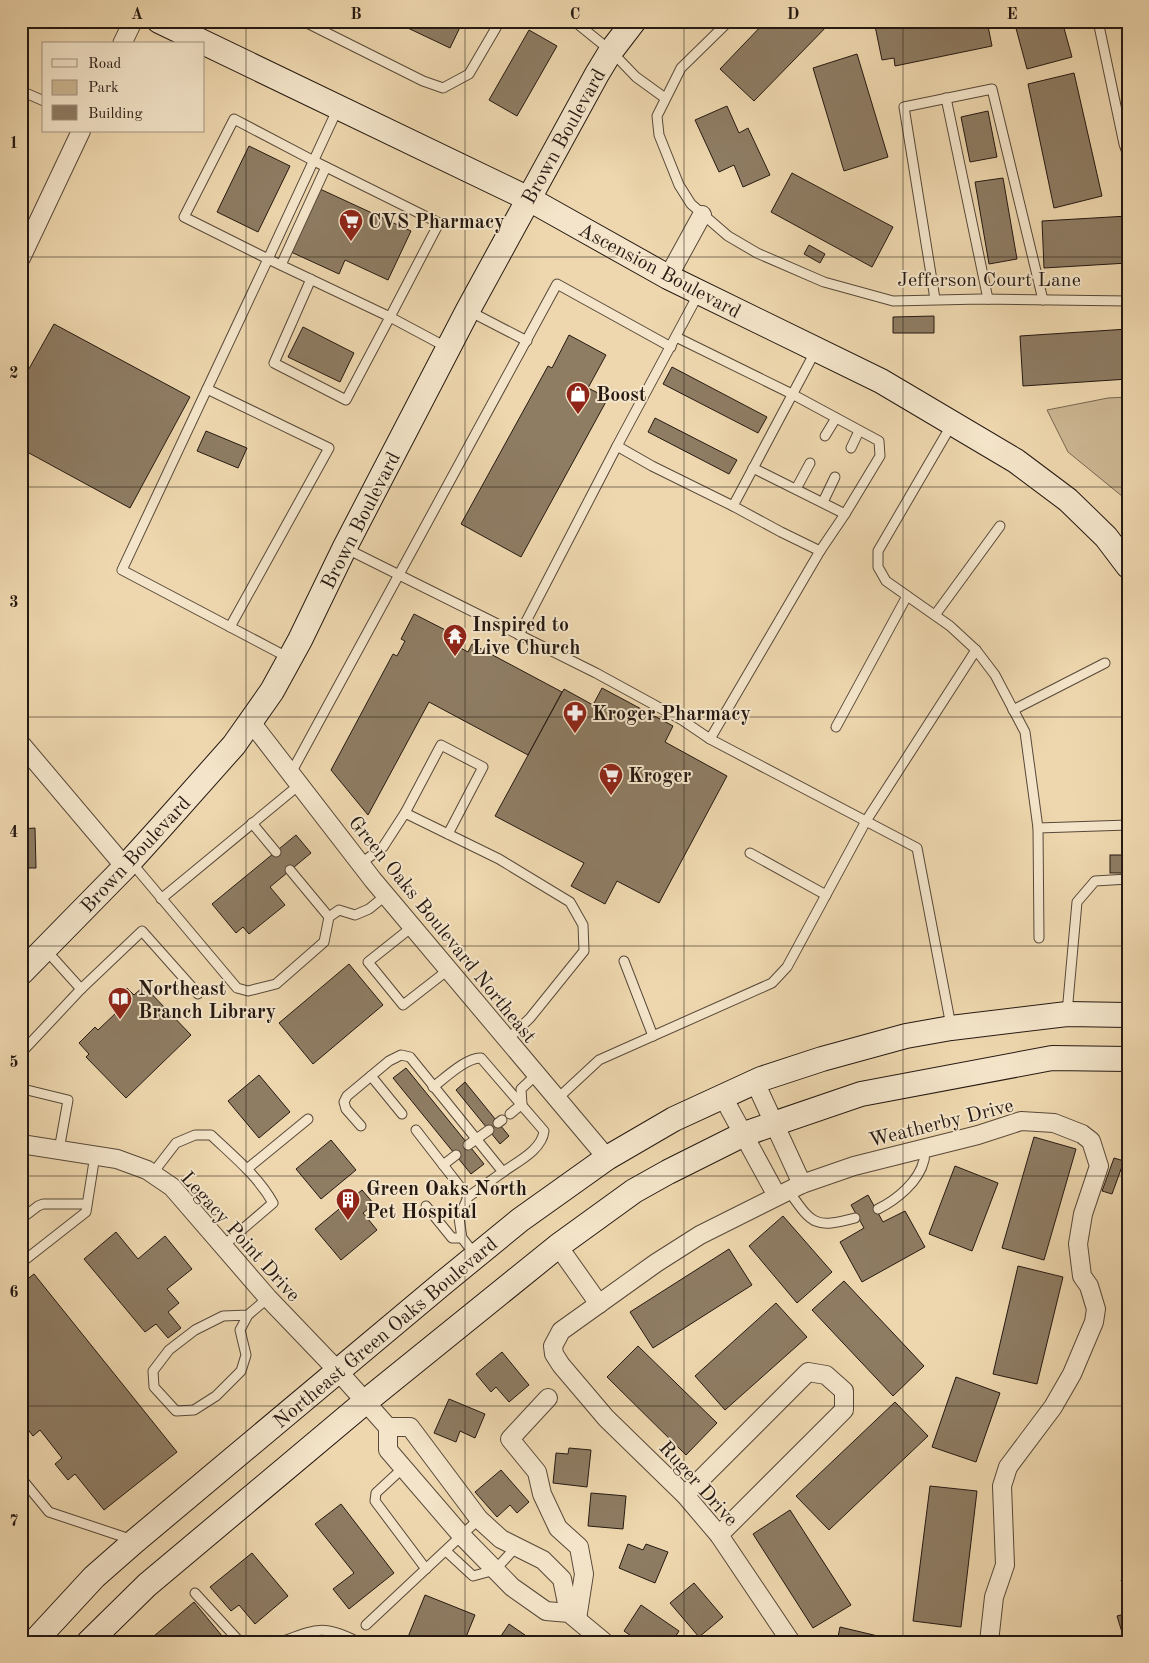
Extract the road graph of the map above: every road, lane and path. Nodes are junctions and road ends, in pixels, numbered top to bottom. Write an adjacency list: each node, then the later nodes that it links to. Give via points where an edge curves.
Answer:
1 (133, 21): 9 (street)
2 (303, 21): 3 (lane, via 443,88 470,74)
3 (500, 21)
4 (574, 21): 10 (lane)
5 (729, 21): 12 (lane, Jefferson Court Lane, via 681,68)
6 (1098, 21): 17 (lane)
7 (632, 22): 10 (main road, Brown Boulevard)
8 (169, 24): 15 (main road, Ascension Boulevard)
9 (123, 42)
10 (610, 51): 12 (lane, via 636,77); 20 (main road, Brown Boulevard)
11 (21, 91): 14 (lane)
12 (665, 98): 21 (lane, Jefferson Court Lane, via 658,116 659,135 679,185)
13 (946, 98): 28 (lane, via 904,107); 29 (lane); 30 (lane, via 992,89)
14 (42, 100)
15 (338, 108): 18 (lane); 20 (main road, Ascension Boulevard)
16 (81, 132): 22 (street)
17 (1128, 154)
18 (314, 161): 19 (lane); 23 (lane); 23 (lane, via 234,119 184,217)
19 (326, 167): 24 (lane); 33 (lane, via 440,223)
20 (529, 199): 25 (main road, Ascension Boulevard); 32 (main road, Brown Boulevard)
21 (702, 215): 25 (street); 28 (lane, Jefferson Court Lane, via 757,253 824,282 893,301)
22 (21, 258)
23 (268, 259): 24 (lane); 39 (lane)
24 (281, 265): 26 (lane)
25 (668, 277): 27 (main road, Ascension Boulevard)
26 (311, 279): 33 (lane); 33 (lane, via 274,362 346,400)
27 (700, 293): 34 (lane); 38 (main road, Ascension Boulevard)
28 (935, 299): 29 (lane, Jefferson Court Lane)
29 (988, 299): 30 (lane, Jefferson Court Lane)
30 (1043, 300): 31 (lane, Jefferson Court Lane)
31 (1128, 301)
32 (468, 310): 35 (lane); 37 (main road, Brown Boulevard)
33 (390, 317): 37 (lane)
34 (676, 337): 36 (lane); 40 (lane)
35 (526, 341): 36 (lane, via 557,284); 58 (lane)
36 (671, 347): 45 (lane)
37 (448, 348): 55 (main road, Brown Boulevard)
38 (816, 350): 40 (lane); 42 (main road, Ascension Boulevard, via 881,382)
39 (207, 389): 61 (lane, via 122,570); 61 (lane, via 329,448)
40 (792, 394): 41 (lane); 48 (lane)
41 (836, 418): 43 (lane); 44 (lane)
42 (953, 424): 57 (main road, Ascension Boulevard, via 1016,461 1068,500 1106,537); 59 (lane, via 878,551 878,567 886,581)
43 (859, 431): 46 (lane); 53 (lane, via 879,441 880,456)
44 (825, 436)
45 (617, 446): 52 (lane); 62 (lane)
46 (851, 448)
47 (810, 463): 50 (lane)
48 (753, 468): 50 (lane); 52 (lane)
49 (835, 477): 51 (lane)
50 (796, 489): 51 (lane)
51 (823, 502): 53 (lane)
52 (733, 506): 56 (lane)
53 (845, 514): 56 (lane)
54 (1000, 526): 60 (lane)
55 (345, 548): 58 (lane); 64 (main road, Brown Boulevard)
56 (820, 552): 69 (lane)
57 (1128, 566)
58 (399, 575): 62 (lane); 71 (lane)
59 (908, 596): 60 (lane); 68 (lane)
60 (935, 615): 63 (lane)
61 (230, 627): 64 (lane)
62 (519, 635): 69 (lane, via 596,673)
63 (976, 650): 66 (lane, via 995,675); 73 (lane)
64 (290, 659): 67 (main road, Brown Boulevard)
65 (1105, 663): 66 (lane)
66 (1012, 710): 76 (lane, via 1025,732)
67 (251, 722): 71 (street, Green Oaks Boulevard Northeast); 80 (main road, Brown Boulevard)
68 (836, 727)
69 (710, 739): 73 (lane)
70 (21, 744): 80 (street)
71 (295, 779): 74 (lane); 81 (street, Green Oaks Boulevard Northeast)
72 (405, 813): 77 (lane); 77 (lane, via 441,745 483,767); 81 (lane, via 383,847)
73 (866, 821): 84 (lane); 98 (lane, via 917,848)
74 (252, 824): 78 (lane); 86 (lane)
75 (1128, 825): 76 (lane)
76 (1038, 828): 89 (lane)
77 (448, 834): 100 (lane, via 499,859 570,902 583,925 584,952 530,1018)
78 (276, 852)
79 (750, 853): 84 (lane)
80 (128, 864): 86 (lane); 90 (main road, Brown Boulevard)
81 (360, 864): 85 (street, Green Oaks Boulevard Northeast)
82 (290, 870): 87 (lane)
83 (1128, 879): 96 (lane, via 1095,881 1077,902)
84 (826, 895): 99 (lane, via 787,967 772,983)
85 (386, 896): 87 (lane, via 355,915 339,910); 88 (street, Green Oaks Boulevard Northeast)
86 (161, 899): 87 (lane, via 237,988 248,991 276,984 324,942)
87 (329, 917)
88 (412, 927): 92 (street, Green Oaks Boulevard Northeast); 92 (lane, via 368,962 402,1005)
89 (1038, 938)
90 (45, 949): 93 (main road, Brown Boulevard); 94 (lane)
91 (624, 962): 99 (lane)
92 (448, 970): 100 (street, Green Oaks Boulevard Northeast)
93 (21, 973)
94 (82, 989): 95 (lane, via 142,931); 101 (lane)
95 (198, 994)
96 (1067, 1014): 97 (main road, Northeast Green Oaks Boulevard); 98 (main road, Northeast Green Oaks Boulevard)
97 (1128, 1015)
98 (951, 1028): 105 (main road, Northeast Green Oaks Boulevard, via 906,1036 822,1059)
99 (653, 1036): 109 (lane, via 599,1060)
100 (507, 1040): 103 (street, Green Oaks Boulevard Northeast)
101 (21, 1053)
102 (1128, 1059): 114 (main road, Northeast Green Oaks Boulevard, via 1044,1059 861,1094)
103 (536, 1075): 109 (street, Green Oaks Boulevard Northeast); 110 (lane, via 521,1089)
104 (371, 1076): 107 (lane, via 402,1055 410,1057); 111 (lane); 115 (lane, via 344,1102)
105 (754, 1082): 108 (main road, Northeast Green Oaks Boulevard); 114 (street)
106 (21, 1086): 122 (lane, via 23,1090 68,1100)
107 (433, 1087): 110 (lane, via 468,1061 481,1058); 119 (lane)
108 (723, 1097): 118 (street); 125 (main road, Northeast Green Oaks Boulevard)
109 (557, 1099): 125 (street, Green Oaks Boulevard Northeast)
110 (522, 1104): 112 (lane); 128 (lane, via 544,1131 544,1137)
111 (402, 1114)
112 (510, 1114)
113 (308, 1120): 127 (lane)
114 (774, 1124): 118 (main road, Northeast Green Oaks Boulevard); 130 (street)
115 (361, 1126)
116 (416, 1130): 126 (lane)
117 (489, 1130): 119 (lane)
118 (744, 1134): 130 (street); 138 (main road, Northeast Green Oaks Boulevard, via 634,1191)
119 (472, 1142): 128 (lane)
120 (21, 1144): 122 (street, Legacy Point Drive)
121 (924, 1148): 130 (street, Weatherby Drive, via 854,1166); 134 (lane, via 924,1160 917,1174 904,1191); 170 (street, Weatherby Drive, via 1021,1121 1039,1121 1082,1134 1090,1141 1099,1166 1083,1214 1078,1244 1082,1276 1090,1286 1096,1309 1094,1322 1072,1374 1053,1407 1008,1467 1002,1486 1004,1565 994,1597)
122 (59, 1150): 124 (street, Legacy Point Drive)
123 (456, 1154): 126 (lane)
124 (95, 1155): 129 (street, Legacy Point Drive, via 117,1159); 132 (lane)
125 (607, 1158): 139 (main road, Northeast Green Oaks Boulevard, via 520,1220)
126 (443, 1165): 131 (lane)
127 (247, 1169): 129 (lane, via 211,1135 194,1135 176,1142); 137 (lane, via 273,1203)
128 (503, 1172): 131 (lane)
129 (152, 1174): 137 (street, Legacy Point Drive, via 172,1187)
130 (789, 1190): 135 (lane, via 804,1212 816,1222 834,1223); 142 (street, Weatherby Drive, via 700,1235)
131 (468, 1197): 139 (lane, via 459,1218)
132 (87, 1204): 136 (lane, via 43,1204); 140 (lane, via 86,1212)
133 (426, 1206): 139 (lane, via 452,1238)
134 (878, 1209)
135 (855, 1218)
136 (21, 1219)
137 (223, 1246): 141 (street, Legacy Point Drive)
138 (558, 1246): 142 (street); 147 (main road, Northeast Green Oaks Boulevard)
139 (469, 1247): 145 (main road, Northeast Green Oaks Boulevard)
140 (21, 1263)
141 (268, 1298): 143 (lane); 145 (street, Legacy Point Drive)
142 (599, 1304): 144 (street, Weatherby Drive, via 561,1331 556,1339 554,1354)
143 (248, 1315): 143 (lane, via 223,1316 195,1330 169,1350 153,1371 154,1387 176,1412 194,1410 216,1396 241,1371 246,1355 240,1330)
144 (561, 1365): 151 (street, Ruger Drive, via 606,1418)
145 (338, 1370): 147 (street, Legacy Point Drive); 155 (main road, Northeast Green Oaks Boulevard)
146 (548, 1398): 161 (street, via 510,1439 537,1472 542,1494 558,1528 579,1547 584,1574)
147 (365, 1402): 148 (street, Legacy Point Drive); 164 (main road, Northeast Green Oaks Boulevard, via 147,1585)
148 (388, 1427): 149 (street, via 388,1450); 152 (street, via 410,1427)
149 (403, 1468): 154 (street); 158 (lane, via 376,1493 375,1501)
150 (21, 1478): 155 (lane, via 50,1512)
151 (685, 1495): 153 (street, Ruger Drive); 153 (street, via 808,1372 826,1375 844,1391 844,1410)
152 (479, 1519): 154 (lane); 156 (street, via 500,1539)
153 (719, 1535): 169 (street, Ruger Drive)
154 (462, 1536): 157 (lane); 159 (street)
155 (135, 1541): 163 (main road, Northeast Green Oaks Boulevard, via 94,1577)
156 (516, 1547): 159 (lane); 161 (street, via 543,1560 562,1579)
157 (446, 1551): 158 (lane); 159 (lane, via 473,1576)
158 (426, 1569): 162 (lane)
159 (495, 1570): 161 (street, via 512,1587 546,1611)
160 (195, 1593): 165 (lane)
161 (573, 1616): 168 (street)
162 (366, 1625)
163 (34, 1642)
164 (89, 1642)
165 (240, 1642)
166 (280, 1642): 167 (lane, via 314,1630 337,1631)
167 (358, 1642)
168 (604, 1642)
169 (791, 1642)
170 (988, 1642)

